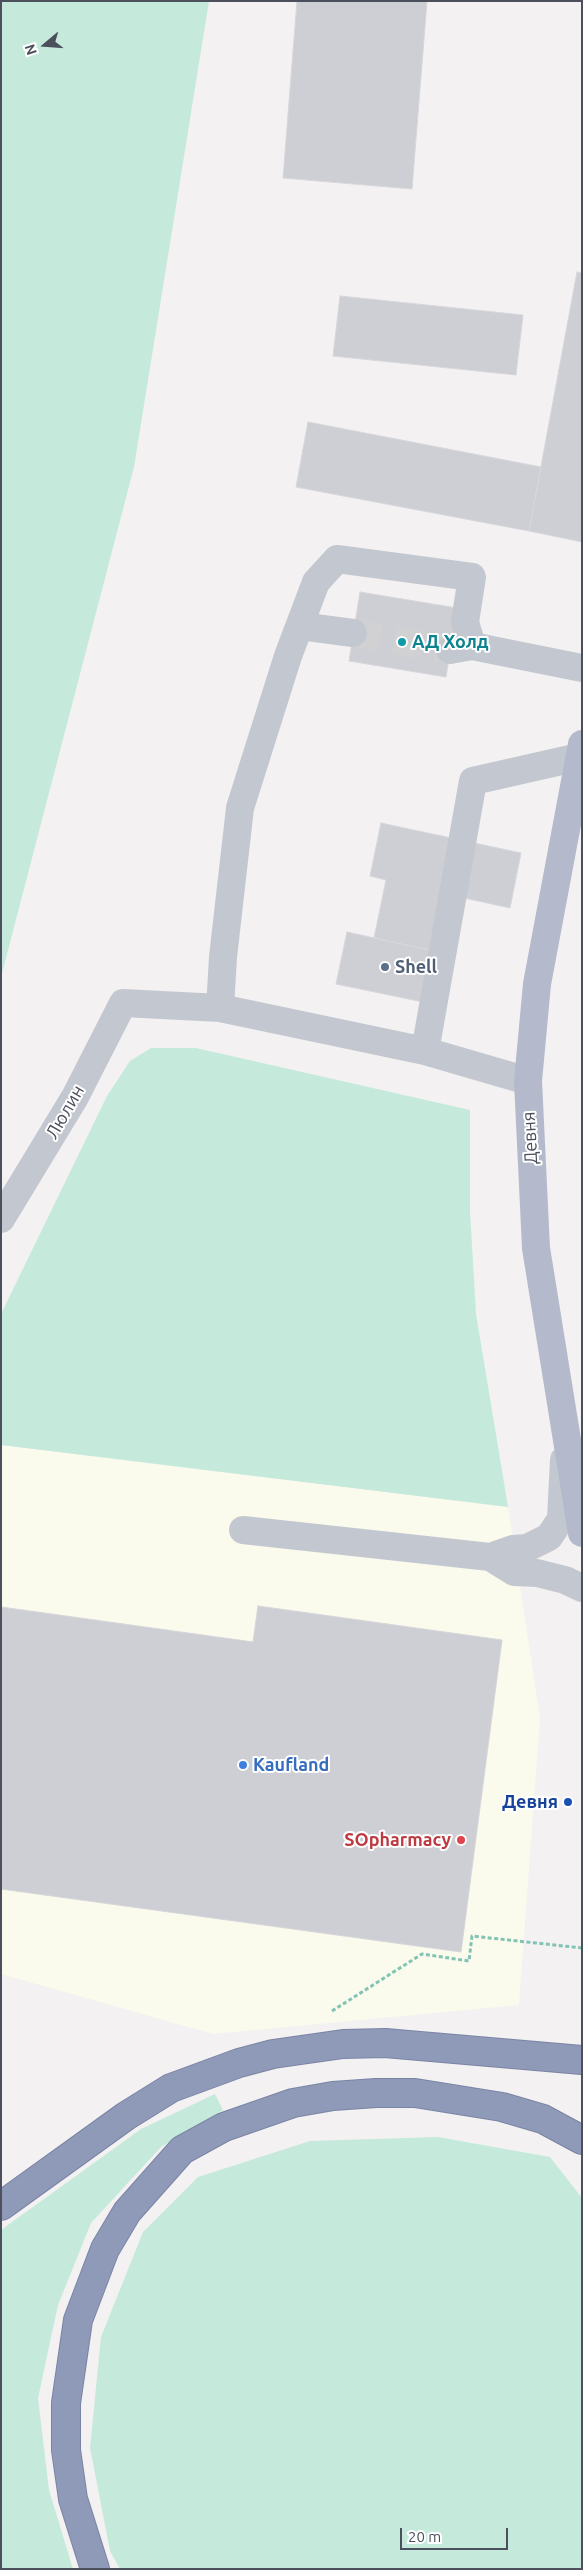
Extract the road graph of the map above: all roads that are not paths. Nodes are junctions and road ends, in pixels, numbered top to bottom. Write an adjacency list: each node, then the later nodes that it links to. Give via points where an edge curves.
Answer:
1 (300, 626): 2 (lane); 3 (lane, via 316,582 337,559 377,562 472,577 461,648); 5 (lane, via 240,808)
2 (353, 633)
3 (582, 668)
4 (580, 750): 6 (lane, via 473,781); 7 (main road, Девня, via 537,984)
5 (220, 1008): 6 (lane); 8 (lane, Люлин, via 123,1003 75,1097)
6 (425, 1051): 7 (lane)
7 (528, 1081): 9 (main road, Девня, via 536,1248)
8 (1, 1219)
9 (565, 1430): 11 (main road, Девня); 12 (lane, via 561,1519 549,1537 526,1548)
10 (243, 1530): 12 (lane)
11 (582, 1533)
12 (490, 1557): 13 (lane, via 514,1572 537,1573)
13 (582, 1588)
14 (582, 2060): 16 (highway, via 385,2043 343,2044 273,2054 171,2088 126,2116)
15 (582, 2140): 17 (highway, via 543,2119 502,2107 416,2094 376,2093 293,2103 224,2127 182,2150 127,2212 105,2249 78,2320 66,2403 66,2450 73,2499)
16 (1, 2206)
17 (95, 2569)

